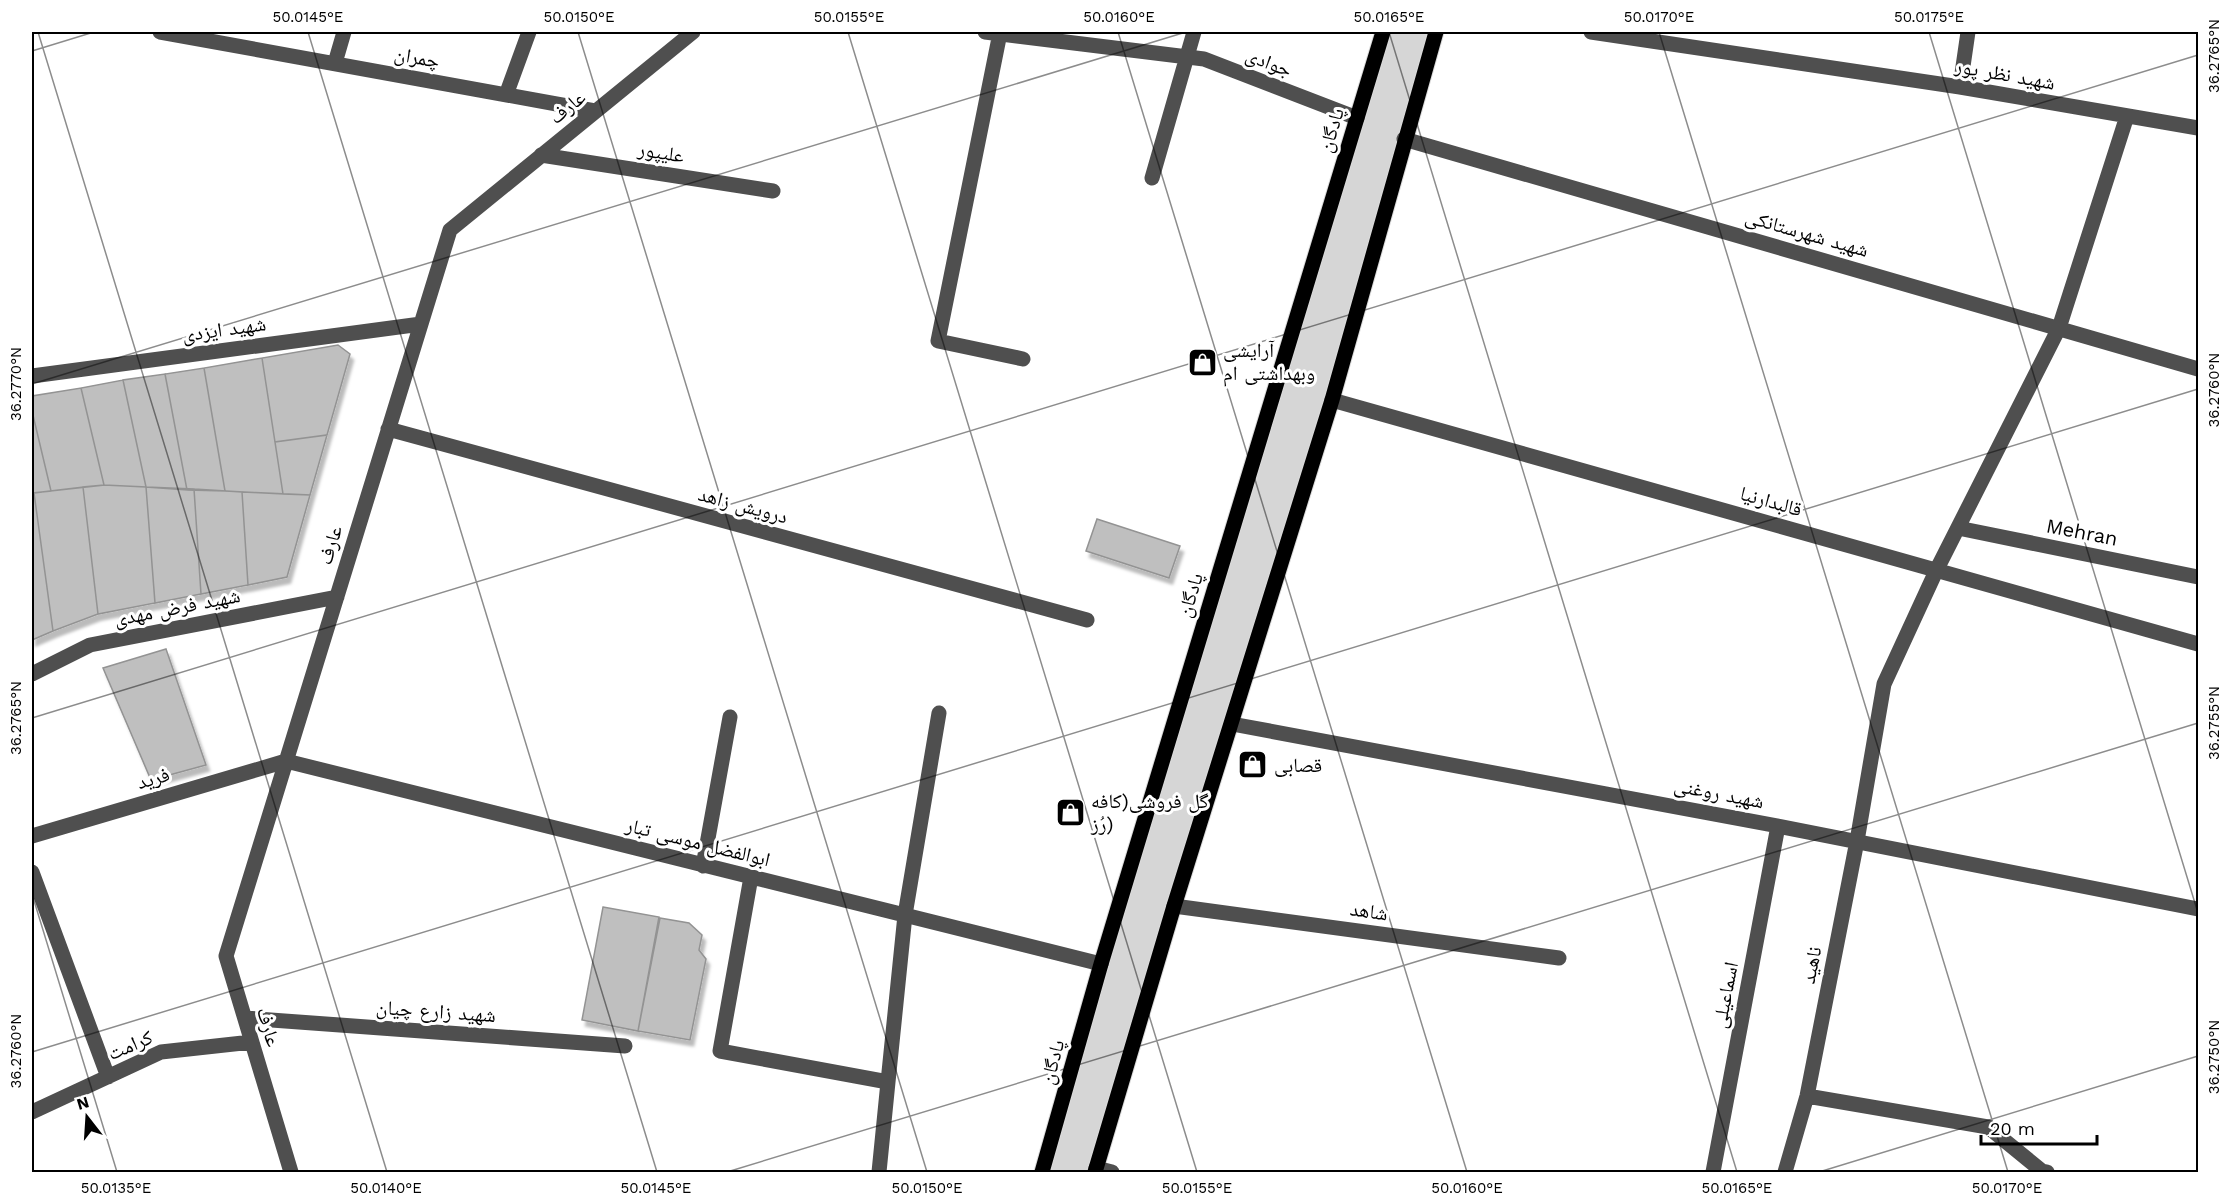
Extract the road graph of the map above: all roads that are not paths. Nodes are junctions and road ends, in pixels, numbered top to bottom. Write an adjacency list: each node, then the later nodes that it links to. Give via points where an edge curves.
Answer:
1 (160, 32): 12 (street, چمران)
2 (344, 32): 12 (street)
3 (529, 32): 14 (street)
4 (693, 32): 15 (street, عارف)
5 (993, 32): 11 (street, جوادی); 25 (street, via 938,341)
6 (1194, 32): 11 (street)
7 (1383, 32): 17 (main road, پادگان)
8 (1436, 32): 19 (main road)
9 (1591, 32): 13 (street, شهید نظر پور)
10 (1968, 32): 13 (street)
11 (1187, 56): 17 (street, جوادی, via 1204,59); 21 (street)
12 (334, 63): 14 (street, چمران)
13 (1960, 87): 16 (street, شهید نظر پور)
14 (506, 95): 15 (street, چمران)
15 (596, 111): 20 (street, عارف)
16 (2127, 116): 18 (street, شهید نظر پور); 24 (street, ناهید)
17 (1357, 118): 51 (main road, پادگان)
18 (2199, 128)
19 (1404, 139): 24 (street, شهید شهرستانکی); 28 (main road)
20 (541, 155): 22 (street, علیپور); 23 (street, عارف, via 450,230)
21 (1152, 178)
22 (773, 191)
23 (421, 324): 27 (street, شهید ایزدی); 29 (street, عارف)
24 (2059, 328): 26 (street, شهید شهرستانکی); 30 (street, ناهید)
25 (1023, 359)
26 (2199, 369)
27 (32, 376)
28 (1332, 400): 31 (street, قالبدارنیا); 39 (main road)
29 (388, 429): 33 (street, عارف); 34 (street, درویش زاهد)
30 (1958, 528): 31 (street, ناهید); 32 (street, Mehran)
31 (1937, 569): 35 (street, قالبدارنیا); 43 (street, ناهید, via 1884,684)
32 (2199, 577)
33 (336, 597): 36 (street, شهید فرض مهدی, via 90,645); 40 (street, عارف)
34 (1087, 620)
35 (2199, 644)
36 (32, 674)
37 (939, 713): 49 (street)
38 (730, 717): 44 (street)
39 (1232, 724): 41 (street, شهید روغنی); 47 (main road)
40 (286, 761): 42 (street, فرید); 44 (street, ابوالفضل موسی تبار); 52 (street, عارف, via 226,956)
41 (1778, 826): 43 (street, شهید روغنی); 64 (street, اسماعيلی)
42 (32, 836)
43 (1857, 841): 48 (street, شهید روغنی); 57 (street, ناهید)
44 (704, 866): 46 (street, ابوالفضل موسی تبار)
45 (32, 872): 55 (street)
46 (751, 877): 49 (street, ابوالفضل موسی تبار); 56 (street, via 720,1051)
47 (1174, 906): 50 (street, شاهد); 59 (main road)
48 (2199, 909)
49 (905, 915): 51 (street, ابوالفضل موسی تبار); 56 (street)
50 (1559, 958)
51 (1101, 964): 62 (main road, پادگان)
52 (245, 1018): 53 (street, عارف); 54 (street, شهید زارع چیان)
53 (252, 1042): 55 (street, کرامت, via 161,1052); 60 (street, عارف)
54 (625, 1046)
55 (108, 1077): 58 (street, کرامت)
56 (888, 1082): 61 (street)
57 (1807, 1096): 65 (street, ناهید); 66 (street, via 1988,1127)
58 (32, 1112)
59 (1096, 1170): 63 (street)
60 (291, 1173)
61 (879, 1173)
62 (1042, 1173)
63 (1112, 1173)
64 (1713, 1173)
65 (1785, 1173)
66 (2047, 1173)

